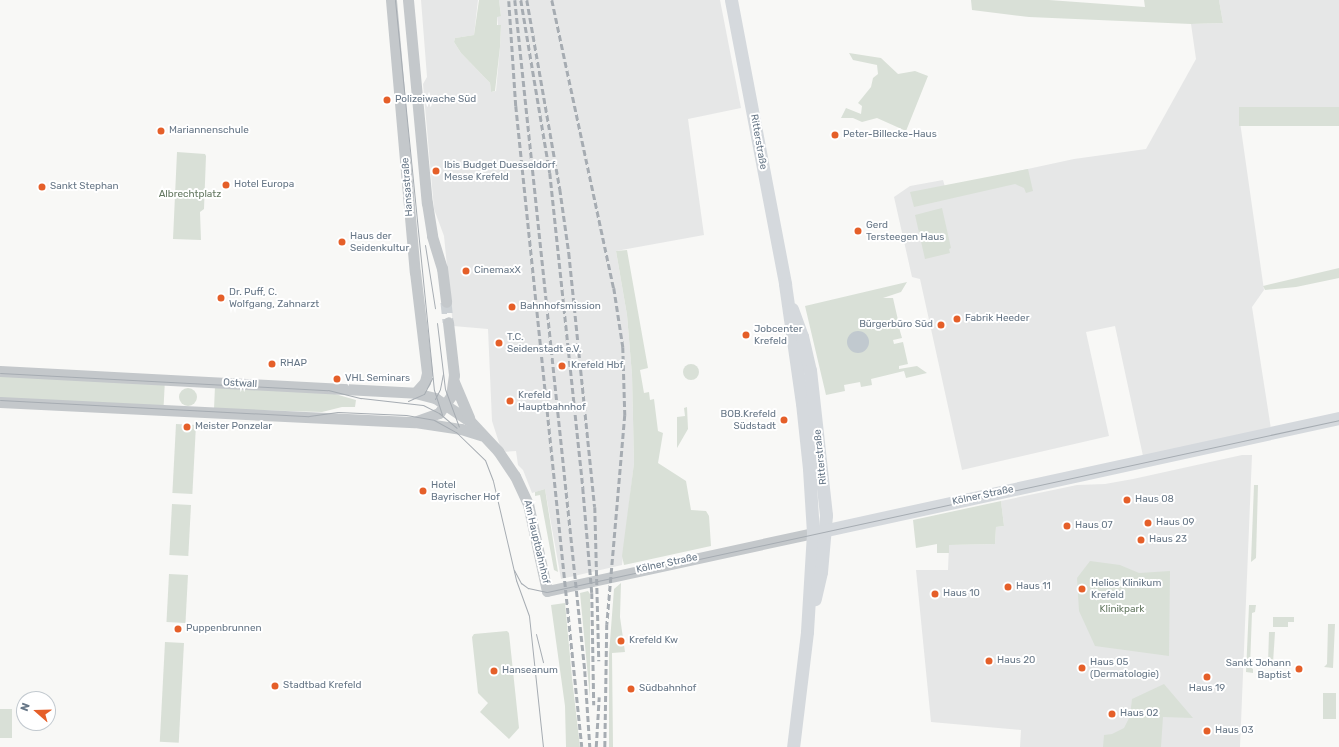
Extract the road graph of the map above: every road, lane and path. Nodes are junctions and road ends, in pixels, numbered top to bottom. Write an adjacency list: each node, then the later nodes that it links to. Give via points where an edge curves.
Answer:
1 (391, 0): 9 (street, Hansastraße, via 415,272 427,373 425,382)
2 (408, 0): 5 (street, Hansastraße, via 428,209 442,268)
3 (731, 0): 4 (main road, Ritterstraße)
4 (785, 284): 15 (main road, Ritterstraße, via 810,370 821,457); 16 (main road, Ritterstraße, via 802,403)
5 (446, 302)
6 (448, 322): 8 (street)
7 (0, 371): 9 (street, Ostwall)
8 (454, 375): 11 (street); 14 (street)
9 (415, 393): 11 (street, Ostwall, via 428,395)
10 (0, 402): 13 (street)
11 (447, 404): 13 (street, via 434,416); 14 (street, Ostwall)
12 (1339, 418): 15 (main road, Kölner Straße)
13 (415, 422): 14 (street)
14 (468, 426): 17 (street, Am Hauptbahnhof, via 483,436 506,461 522,488)
15 (826, 530): 16 (main road, Kölner Straße); 18 (main road, Ritterstraße, via 821,572)
16 (813, 533): 17 (street, Kölner Straße); 18 (main road, Ritterstraße)
17 (547, 590)
18 (807, 632): 19 (main road, Ritterstraße)
19 (793, 747)

